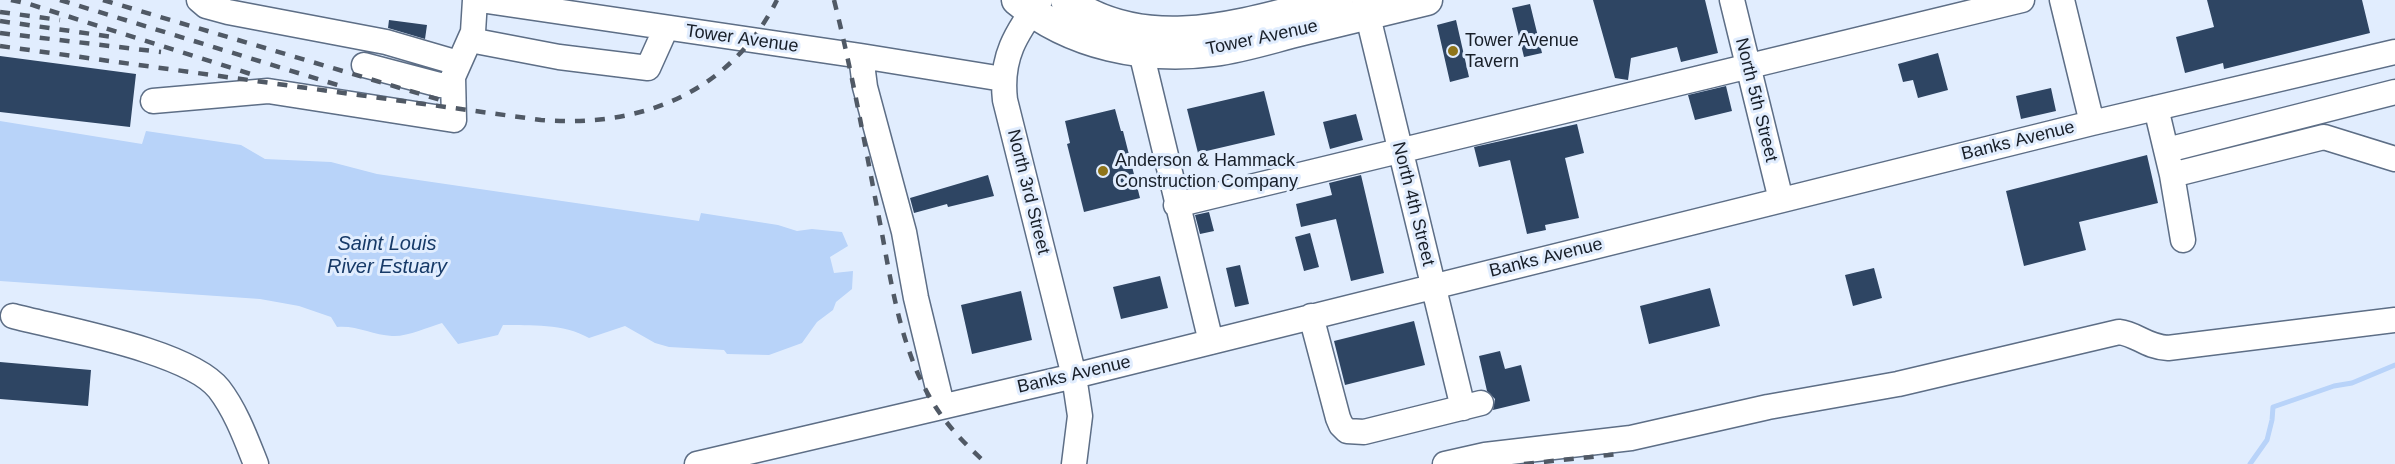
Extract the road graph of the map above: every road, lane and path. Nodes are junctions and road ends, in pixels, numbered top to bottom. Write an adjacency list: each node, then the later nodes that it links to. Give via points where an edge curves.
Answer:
1 (199, 0): 19 (street, via 220,11 386,42)
2 (476, 0): 13 (street)
3 (480, 0): 12 (street, Tower Avenue)
4 (1066, 0): 5 (main road, Tower Avenue, via 1118,24 1179,33 1214,30)
5 (1338, 0)
6 (1426, 0): 11 (main road, Tower Avenue)
7 (1732, 0): 18 (street, North 5th Street)
8 (2022, 0): 18 (street)
9 (2062, 0): 24 (street)
10 (1029, 4): 14 (main road, Tower Avenue, via 1063,30); 20 (street, North 3rd Street, via 1009,50)
11 (1365, 7): 14 (main road, Tower Avenue, via 1216,51); 26 (street, North 4th Street)
12 (666, 28): 13 (street, via 648,68); 16 (street, Tower Avenue)
13 (470, 40): 19 (street)
14 (1141, 52): 30 (street)
15 (2395, 52): 23 (street, Banks Avenue)
16 (861, 56): 20 (street, Tower Avenue); 38 (street, via 865,87 904,232)
17 (364, 65): 19 (street, via 440,85)
18 (1748, 66): 26 (street); 29 (street, North 5th Street)
19 (455, 75): 22 (street, via 454,120 268,91)
20 (1003, 79): 37 (street, North 3rd Street)
21 (2395, 92): 25 (street)
22 (153, 101)
23 (2157, 108): 24 (street, Banks Avenue); 25 (street)
24 (2092, 123): 29 (street, Banks Avenue)
25 (2167, 150): 28 (street)
26 (1401, 151): 30 (street); 32 (street, North 4th Street)
27 (2395, 159): 28 (street, via 2324,137)
28 (2172, 175): 31 (street)
29 (1781, 200): 32 (street, Banks Avenue)
30 (1176, 205): 36 (street)
31 (2183, 240)
32 (1433, 285): 34 (street, Banks Avenue); 34 (street, North 4th Street, via 1472,406 1364,432 1347,431 1338,418)
33 (13, 316): 40 (street, via 189,366 219,390)
34 (1311, 316): 36 (street, Banks Avenue)
35 (2395, 320): 43 (street, via 2168,348 2156,348 2119,332 1899,384 1768,407 1631,438 1485,455)
36 (1210, 342): 37 (street, Banks Avenue)
37 (1074, 376): 38 (street, Banks Avenue); 42 (street, North 3rd Street, via 1080,416)
38 (942, 405): 39 (street, Banks Avenue)
39 (721, 461): 41 (street, Banks Avenue)
40 (256, 464)
41 (697, 464)
42 (1074, 464)
43 (1445, 464)

